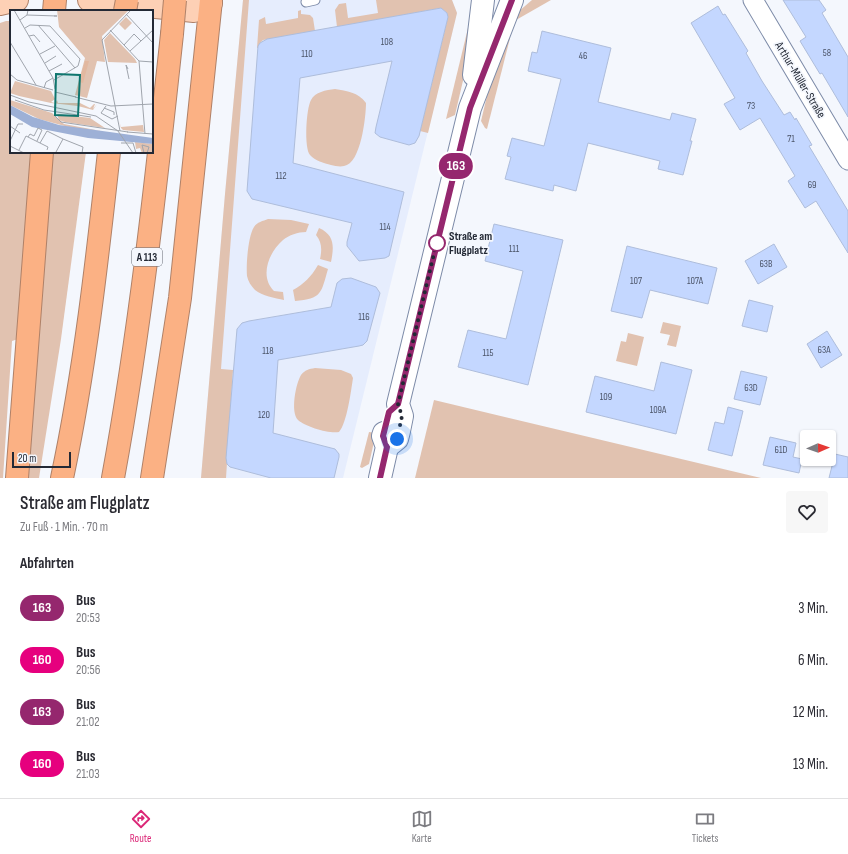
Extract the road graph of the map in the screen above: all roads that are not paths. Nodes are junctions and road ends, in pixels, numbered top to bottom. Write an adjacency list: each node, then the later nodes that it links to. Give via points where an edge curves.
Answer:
1 (17, 0): 10 (main road)
2 (55, 0): 11 (highway)
3 (89, 0): 9 (main road, via 194,11)
4 (126, 0): 12 (highway, bridge)
5 (175, 0): 19 (highway, A 113, bridge, via 143,291)
6 (483, 0): 13 (street)
7 (512, 0): 13 (street)
8 (753, 0): 16 (street, Arthur-Müller-Straße)
9 (210, 1): 20 (highway, via 180,298)
10 (0, 4)
11 (54, 10)
12 (125, 10)
13 (470, 108): 21 (street, via 398,404 402,416 399,431 397,439 387,447)
14 (42, 153): 17 (highway)
15 (110, 153): 18 (highway, via 81,375)
16 (848, 160)
17 (17, 478)
18 (62, 478)
19 (113, 478)
20 (152, 478)
21 (380, 478)

